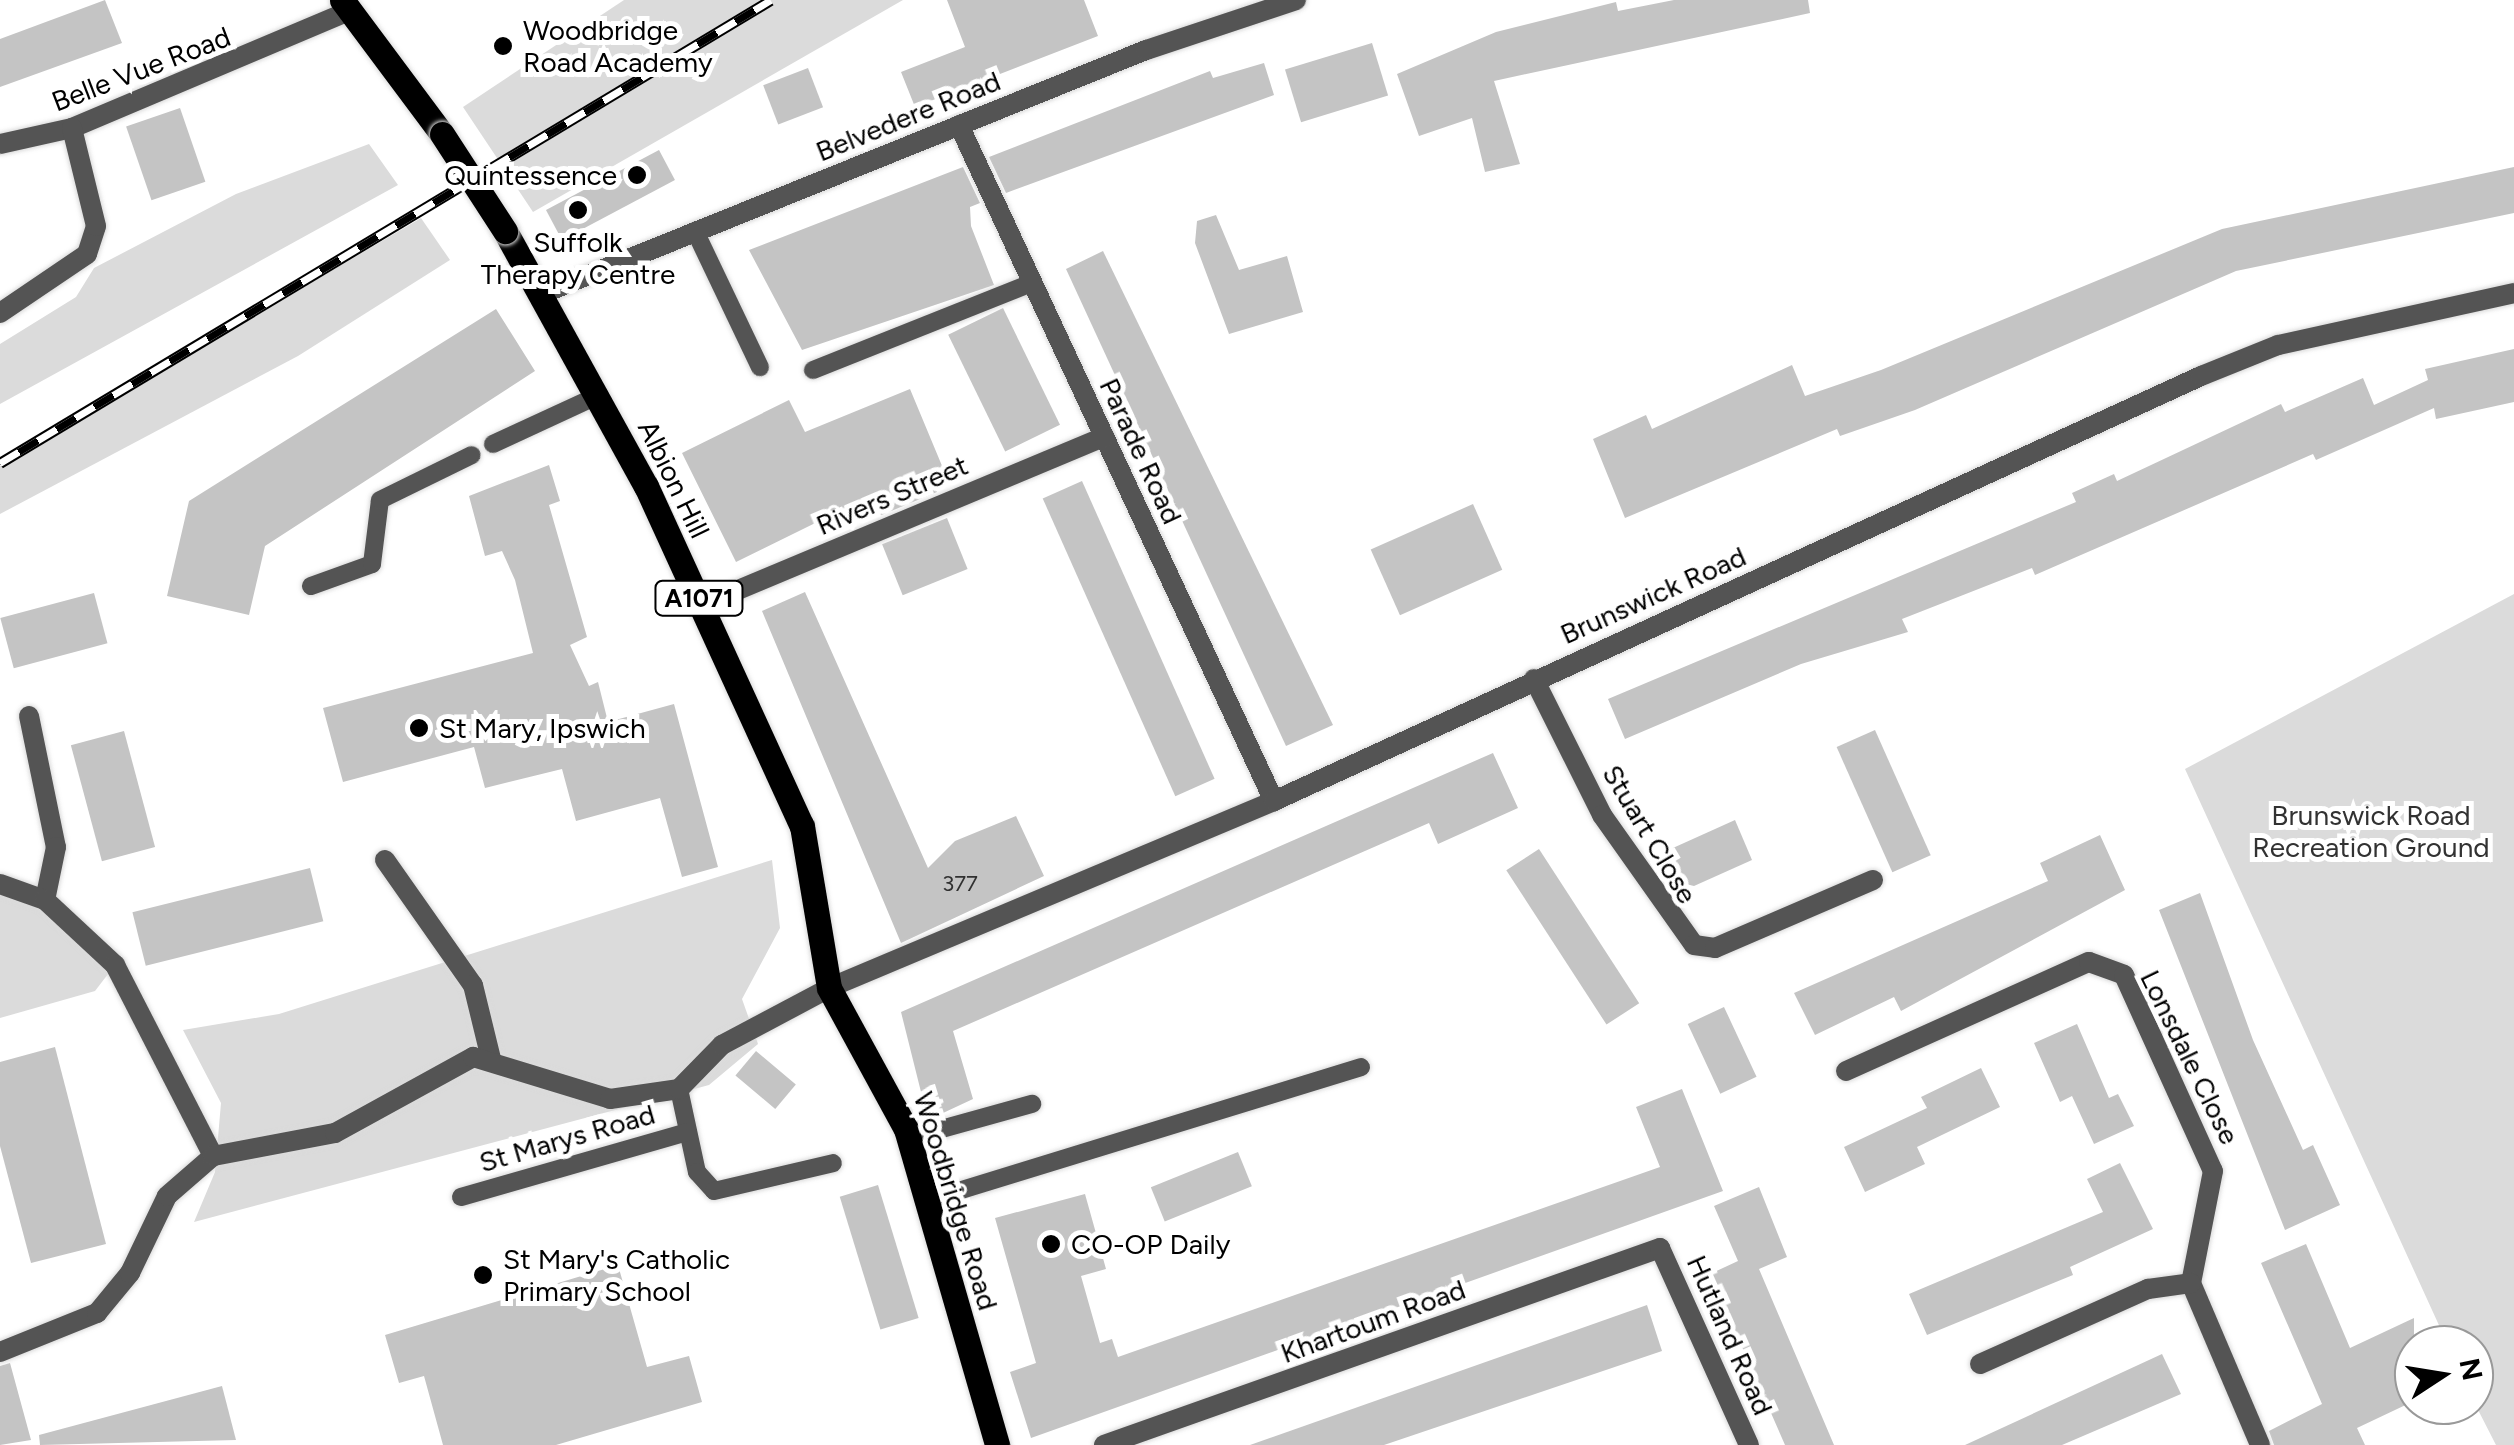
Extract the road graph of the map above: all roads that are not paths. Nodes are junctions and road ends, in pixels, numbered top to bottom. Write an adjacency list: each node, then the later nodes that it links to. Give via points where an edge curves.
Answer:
1 (1296, 0): 3 (street, Belvedere Road)
2 (346, 5): 4 (street, Belle Vue Road); 9 (main road, Albion Hill / A1071, bridge, via 442,134)
3 (959, 125): 6 (street, Belvedere Road); 7 (street, Parade Road)
4 (72, 128): 5 (street, Belle Vue Road); 10 (street, via 96,226 86,254)
5 (0, 144)
6 (695, 231): 9 (street, Belvedere Road); 11 (lane)
7 (1032, 283): 12 (lane); 14 (street, Parade Road)
8 (2514, 292): 19 (street, Brunswick Road, via 2278,345)
9 (544, 293): 13 (main road, Albion Hill / A1071)
10 (0, 312)
11 (760, 367)
12 (813, 370)
13 (600, 395): 15 (lane); 18 (main road, Albion Hill / A1071)
14 (1104, 436): 18 (street, Rivers Street); 21 (street, Parade Road)
15 (493, 444)
16 (472, 455): 17 (lane, via 380,500 372,564)
17 (312, 586)
18 (702, 605): 26 (main road, Albion Hill / A1071, via 802,826)
19 (1534, 680): 21 (street, Brunswick Road); 23 (street, Stuart Close, via 1602,815 1694,945 1715,948)
20 (28, 716): 25 (street, via 56,847)
21 (1274, 800): 26 (street, Brunswick Road)
22 (385, 860): 27 (street, via 473,985)
23 (1873, 880)
24 (0, 884): 25 (street)
25 (45, 900): 34 (street, via 115,965 184,1084)
26 (829, 988): 30 (street, St Marys Road, via 745,1030); 33 (main road, Woodbridge Road / A1071)
27 (491, 1059): 30 (street, St Marys Road, via 610,1099); 34 (street, St Marys Road, via 452,1062 335,1132)
28 (1361, 1067): 37 (lane)
29 (1846, 1071): 39 (street, Lonsdale Close, via 2089,962 2107,964 2124,975 2213,1171)
30 (679, 1089): 32 (lane, St Marys Road)
31 (1032, 1104): 33 (lane)
32 (688, 1132): 35 (lane, St Marys Road, via 697,1172 714,1191); 36 (lane, St Marys Road)
33 (909, 1138): 37 (main road, Woodbridge Road / A1071)
34 (213, 1156): 40 (street, via 168,1196 130,1273 98,1313)
35 (834, 1163)
36 (461, 1196)
37 (929, 1200): 42 (main road, Woodbridge Road / A1071)
38 (1660, 1248): 43 (street, Khartoum Road); 44 (street, Hutland Road)
39 (2191, 1282): 41 (street, via 2148,1289); 45 (street)
40 (0, 1352)
41 (1980, 1364)
42 (997, 1445)
43 (1104, 1445)
44 (1749, 1445)
45 (2260, 1445)

